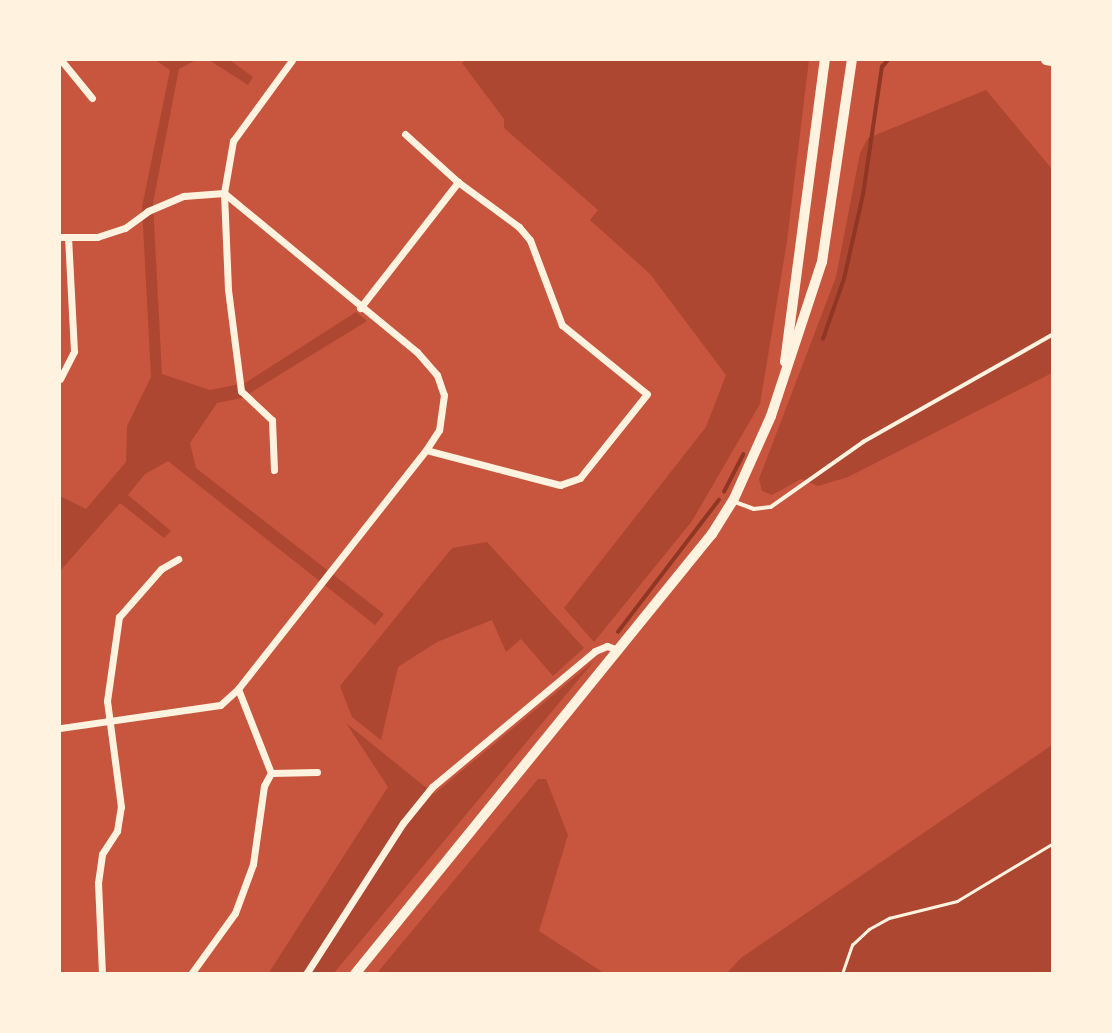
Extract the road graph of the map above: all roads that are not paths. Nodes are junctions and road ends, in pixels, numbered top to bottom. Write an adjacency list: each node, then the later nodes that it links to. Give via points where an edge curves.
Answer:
1 (61, 60): 7 (street)
2 (292, 60): 10 (street, via 233,141)
3 (825, 60): 15 (main road)
4 (852, 60): 15 (main road, via 822,262)
5 (1046, 60): 6 (street)
6 (1052, 61)
7 (92, 98)
8 (405, 134): 9 (street)
9 (458, 182): 12 (street); 16 (street, via 530,240 562,325 647,394 580,478 560,485)
10 (224, 193): 11 (street, via 184,196 148,211 125,228 97,237); 12 (street); 17 (street, via 228,289 241,391 272,420)
11 (64, 237): 14 (street, via 74,351)
12 (360, 308): 16 (street, via 417,352 437,375 443,411 439,430)
13 (1052, 335): 18 (lane, via 863,442 771,507 754,509)
14 (60, 379)
15 (782, 383): 18 (main road)
16 (426, 450): 21 (street)
17 (274, 470)
18 (733, 501): 20 (main road)
19 (178, 559): 22 (street, via 161,569 119,617 107,701)
20 (618, 650): 28 (street, via 607,646 595,651 432,788 395,834); 29 (main road)
21 (238, 689): 22 (street, via 220,705 197,712); 25 (street)
22 (110, 721): 23 (street); 26 (street, via 121,807 117,831 103,854 98,883)
23 (60, 728)
24 (317, 772): 25 (street)
25 (271, 773): 27 (street, via 264,786 253,864 235,913)
26 (102, 974)
27 (191, 974)
28 (306, 974)
29 (355, 974)

